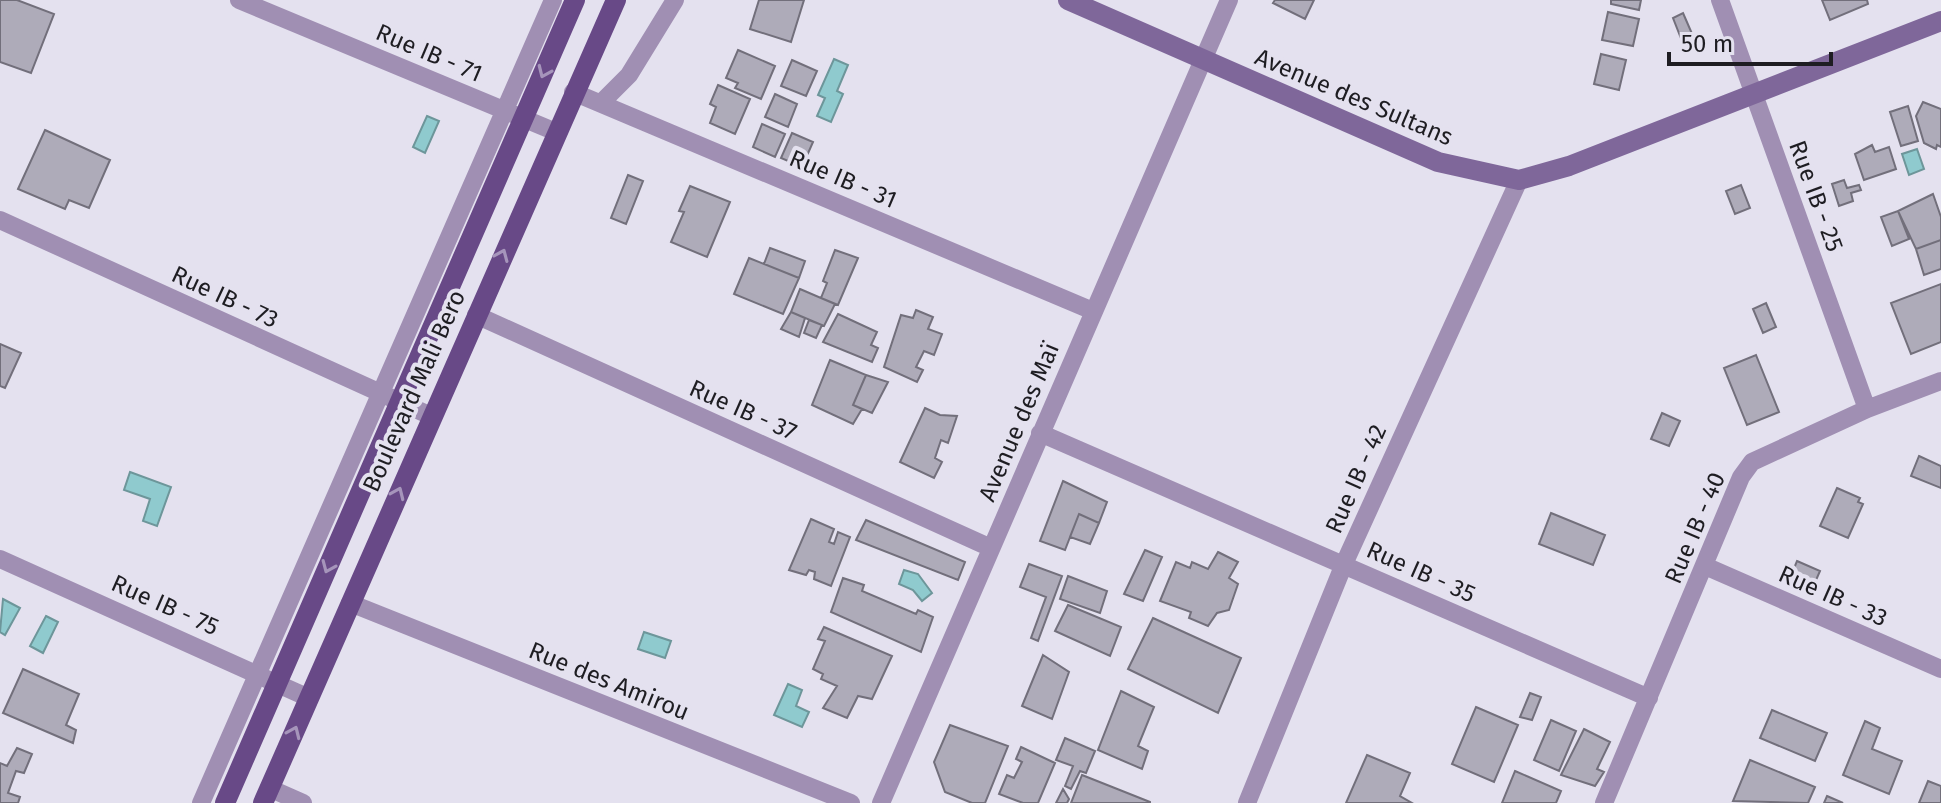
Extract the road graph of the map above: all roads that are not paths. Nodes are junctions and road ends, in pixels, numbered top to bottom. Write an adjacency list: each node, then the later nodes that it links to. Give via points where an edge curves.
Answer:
1 (239, 0): 14 (street, Rue IB - 71)
2 (553, 0): 14 (street, Boulevard Mali Bero)
3 (575, 0): 14 (main road, Boulevard Mali Bero, one-way to 14)
4 (616, 0): 11 (main road, Boulevard Mali Bero)
5 (675, 0): 13 (street, via 636,66)
6 (1068, 0): 10 (street, Avenue des Sultans)
7 (1229, 0): 10 (street, Avenue des Maï)
8 (1720, 0): 12 (street, Rue IB - 25)
9 (1941, 21): 12 (street, Avenue des Sultans)
10 (1203, 61): 16 (street, Avenue des Sultans, via 1405,150 1476,173); 18 (street, Avenue des Maï)
11 (573, 92): 13 (street, Rue IB - 31); 15 (main road, Boulevard Mali Bero)
12 (1755, 96): 16 (street, Avenue des Sultans); 22 (street, Rue IB - 25)
13 (602, 102): 18 (street, Rue IB - 31)
14 (514, 115): 15 (street, Rue IB - 71); 21 (main road, Boulevard Mali Bero)
15 (556, 132): 19 (main road, Boulevard Mali Bero, one-way to 15)
16 (1519, 180): 27 (street, Rue IB - 42)
17 (0, 220): 21 (street, Rue IB - 73)
18 (1093, 311): 24 (street, Avenue des Maï)
19 (476, 315): 23 (main road, Boulevard Mali Bero); 25 (street, Rue IB - 37)
20 (1941, 381): 22 (street, Rue IB - 40)
21 (391, 398): 23 (street, Rue IB - 73); 31 (main road, Boulevard Mali Bero)
22 (1867, 409): 28 (street, Rue IB - 40, via 1752,462)
23 (431, 416): 29 (main road, Boulevard Mali Bero, one-way to 23)
24 (1040, 433): 25 (street, Avenue des Maï); 27 (street, Rue IB - 35)
25 (991, 548): 39 (street, Avenue des Maï)
26 (0, 559): 31 (street, Rue IB - 75)
27 (1344, 564): 33 (street, Rue IB - 35); 40 (street, Rue IB - 42)
28 (1705, 566): 30 (street, Rue IB - 33); 33 (street, Rue IB - 40)
29 (350, 603): 32 (main road, Boulevard Mali Bero); 38 (street, Rue des Amirou)
30 (1941, 669)
31 (269, 678): 32 (street, Rue IB - 75); 35 (street, Boulevard Mali Bero); 36 (main road, Boulevard Mali Bero)
32 (309, 698): 34 (main road, Boulevard Mali Bero, one-way to 32)
33 (1649, 698): 41 (street, Rue IB - 40)
34 (266, 796): 37 (street)
35 (201, 803)
36 (225, 803)
37 (303, 803)
38 (851, 803)
39 (881, 803)
40 (1247, 803)
41 (1604, 803)

